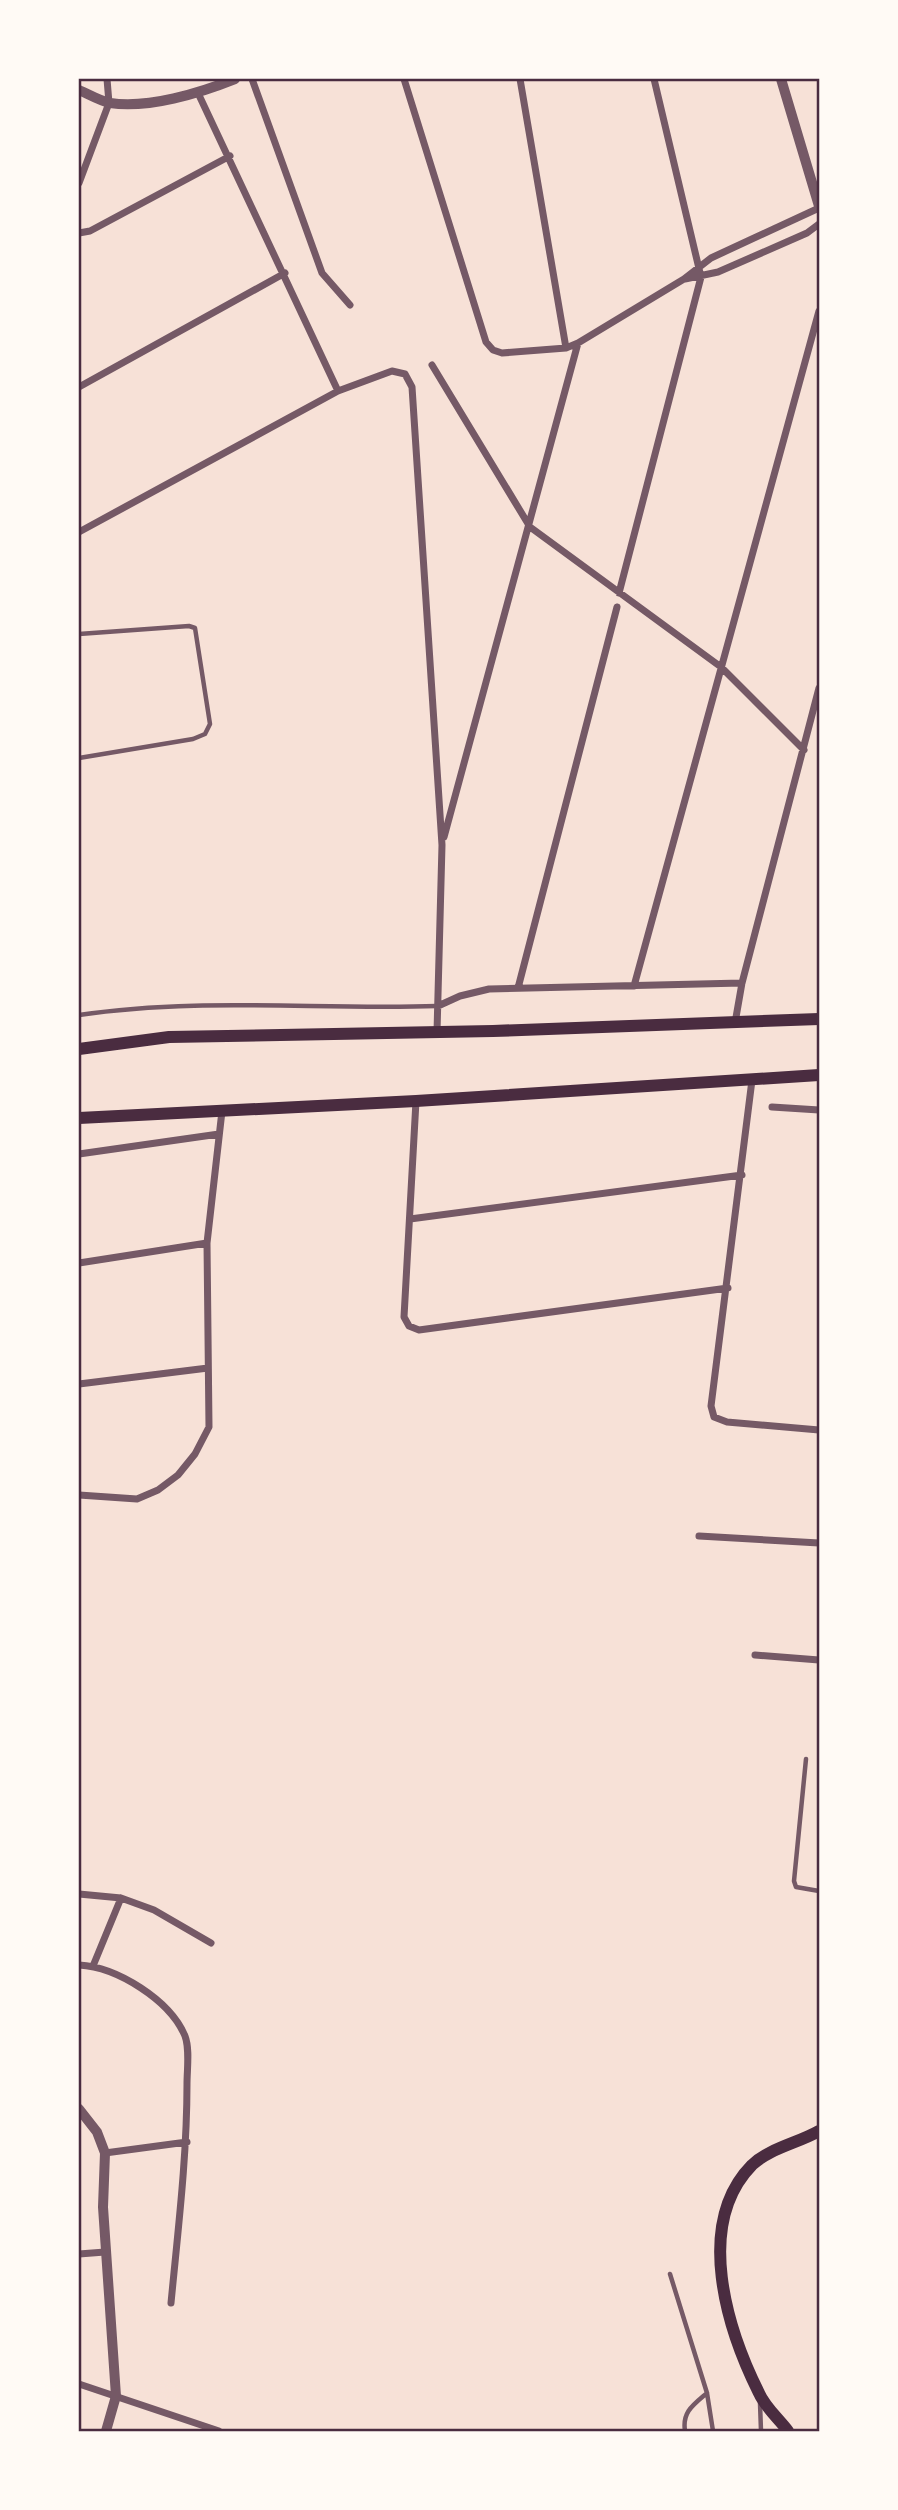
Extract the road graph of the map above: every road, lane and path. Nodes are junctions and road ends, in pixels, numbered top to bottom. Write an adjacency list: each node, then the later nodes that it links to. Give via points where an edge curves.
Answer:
1 (107, 79): 10 (street)
2 (235, 79): 9 (street)
3 (252, 79): 20 (street, via 322,273)
4 (404, 79): 23 (street, via 486,342 502,353)
5 (520, 79): 23 (street)
6 (654, 79): 16 (street)
7 (784, 80): 13 (street)
8 (79, 90): 10 (street)
9 (198, 93): 10 (street); 11 (street)
10 (109, 103): 12 (street)
11 (230, 156): 15 (street); 17 (street)
12 (79, 183)
13 (819, 207): 16 (street)
14 (819, 225): 18 (street)
15 (79, 233)
16 (698, 265): 18 (street); 19 (street)
17 (285, 273): 25 (street); 26 (street)
18 (701, 277): 19 (street); 29 (street)
19 (684, 279): 22 (street)
20 (350, 305)
21 (819, 311): 32 (street)
22 (578, 343): 23 (street); 27 (street)
23 (566, 348)
24 (432, 365): 27 (street)
25 (79, 387)
26 (338, 391): 28 (street); 36 (street, via 392,371 405,374 412,387)
27 (530, 527): 29 (street); 36 (street)
28 (79, 532)
29 (619, 593): 32 (street)
30 (617, 607): 39 (street)
31 (79, 634): 35 (lane, via 195,628 210,723 205,734 193,739)
32 (721, 667): 34 (street); 38 (street)
33 (819, 688): 34 (street)
34 (804, 750): 37 (street)
35 (79, 758)
36 (442, 845): 40 (street)
37 (743, 983): 38 (street); 43 (street)
38 (634, 986): 39 (street)
39 (518, 988): 40 (street, via 489,989)
40 (438, 1006): 41 (lane, via 155,1006); 44 (street)
41 (79, 1016)
42 (819, 1019): 43 (main road)
43 (736, 1023): 44 (main road)
44 (436, 1032): 45 (main road, via 169,1037)
45 (79, 1049)
46 (819, 1075): 47 (main road)
47 (752, 1080): 48 (main road); 55 (street)
48 (415, 1101): 51 (main road); 56 (street)
49 (772, 1107): 50 (street)
50 (819, 1110)
51 (222, 1111): 52 (main road); 53 (street)
52 (79, 1118)
53 (219, 1134): 54 (street); 57 (street)
54 (79, 1154)
55 (742, 1175): 56 (street); 59 (street)
56 (410, 1219): 59 (street, via 404,1317 409,1326 419,1330)
57 (207, 1243): 58 (street); 60 (street)
58 (79, 1263)
59 (727, 1288): 62 (street, via 711,1406 714,1417)
60 (208, 1368): 61 (street); 63 (street, via 209,1427 178,1475 137,1499)
61 (79, 1384)
62 (819, 1430)
63 (79, 1495)
64 (699, 1536): 65 (street)
65 (819, 1543)
66 (755, 1655): 67 (street)
67 (819, 1660)
68 (806, 1759): 69 (lane, via 794,1881 796,1887)
69 (819, 1891)
70 (79, 1894): 71 (street)
71 (121, 1898): 72 (street, via 154,1910); 74 (street)
72 (211, 1943)
73 (79, 1965): 74 (street)
74 (93, 1966): 77 (street, via 153,1995 175,2014 187,2039)
75 (79, 2109): 78 (street, via 97,2132)
76 (819, 2131): 86 (main road, via 754,2164 739,2182 726,2216 722,2284 732,2328)
77 (187, 2142): 78 (street); 82 (street)
78 (105, 2153): 79 (street)
79 (105, 2252): 80 (street); 85 (street)
80 (79, 2253)
81 (670, 2274): 84 (lane)
82 (171, 2303)
83 (79, 2384): 85 (street)
84 (707, 2393): 89 (lane, via 688,2409); 90 (lane)
85 (116, 2396): 87 (street); 88 (street)
86 (760, 2396): 91 (lane); 92 (main road)
87 (106, 2431)
88 (219, 2431)
89 (685, 2431)
90 (713, 2431)
91 (761, 2431)
92 (788, 2431)

